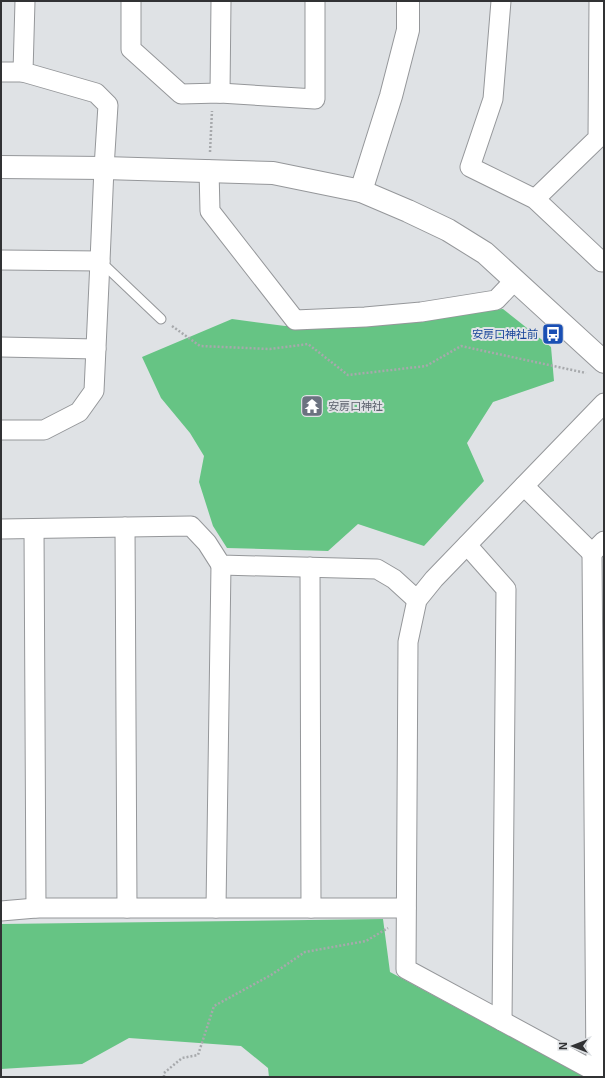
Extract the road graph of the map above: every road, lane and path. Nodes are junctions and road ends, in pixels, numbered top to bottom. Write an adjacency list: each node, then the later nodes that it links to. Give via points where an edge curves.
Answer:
1 (25, 1): 9 (street)
2 (131, 1): 10 (street, via 131,49 182,94)
3 (220, 1): 10 (street)
4 (315, 1): 10 (street, via 315,99)
5 (408, 1): 14 (street, via 408,30 391,96)
6 (501, 1): 15 (street, via 493,99 470,167)
7 (599, 1): 15 (street, via 598,138)
8 (1, 72): 9 (street)
9 (23, 72): 12 (street, via 96,93 108,105)
10 (216, 93): 13 (path)
11 (1, 167): 12 (street)
12 (104, 168): 13 (street); 18 (street)
13 (209, 170): 14 (street, via 273,173); 19 (street, via 210,211 294,320 421,312 496,300)
14 (361, 191): 19 (street, via 448,230 485,253)
15 (535, 199): 17 (street, via 602,262)
16 (1, 260): 18 (street)
17 (604, 260)
18 (100, 261): 20 (lane); 22 (street)
19 (515, 280): 23 (street)
20 (162, 319): 23 (path, via 200,346 270,349 308,344 348,375 426,366 461,346)
21 (1, 347): 22 (street)
22 (96, 349): 25 (street, via 94,391 80,412 44,430)
23 (596, 368)
24 (604, 403): 26 (street)
25 (1, 430)
26 (524, 486): 30 (street); 31 (street)
27 (124, 527): 28 (street); 32 (street, via 191,526); 36 (street)
28 (34, 529): 29 (street); 35 (street)
29 (1, 530)
30 (467, 545): 34 (street); 41 (street, via 506,589)
31 (598, 547): 42 (street)
32 (221, 565): 33 (street); 37 (street)
33 (310, 567): 34 (street, via 377,569 394,579); 38 (street)
34 (417, 600): 40 (street, via 408,642)
35 (36, 908): 36 (street); 39 (street)
36 (127, 908): 37 (street)
37 (216, 908): 38 (street)
38 (311, 908): 40 (street)
39 (1, 911)
40 (406, 912): 41 (street, via 406,969); 43 (path, via 366,941 305,952 271,975 214,1006 198,1055 182,1058 164,1073)
41 (502, 1021): 42 (street)
42 (600, 1073)
43 (164, 1077)

